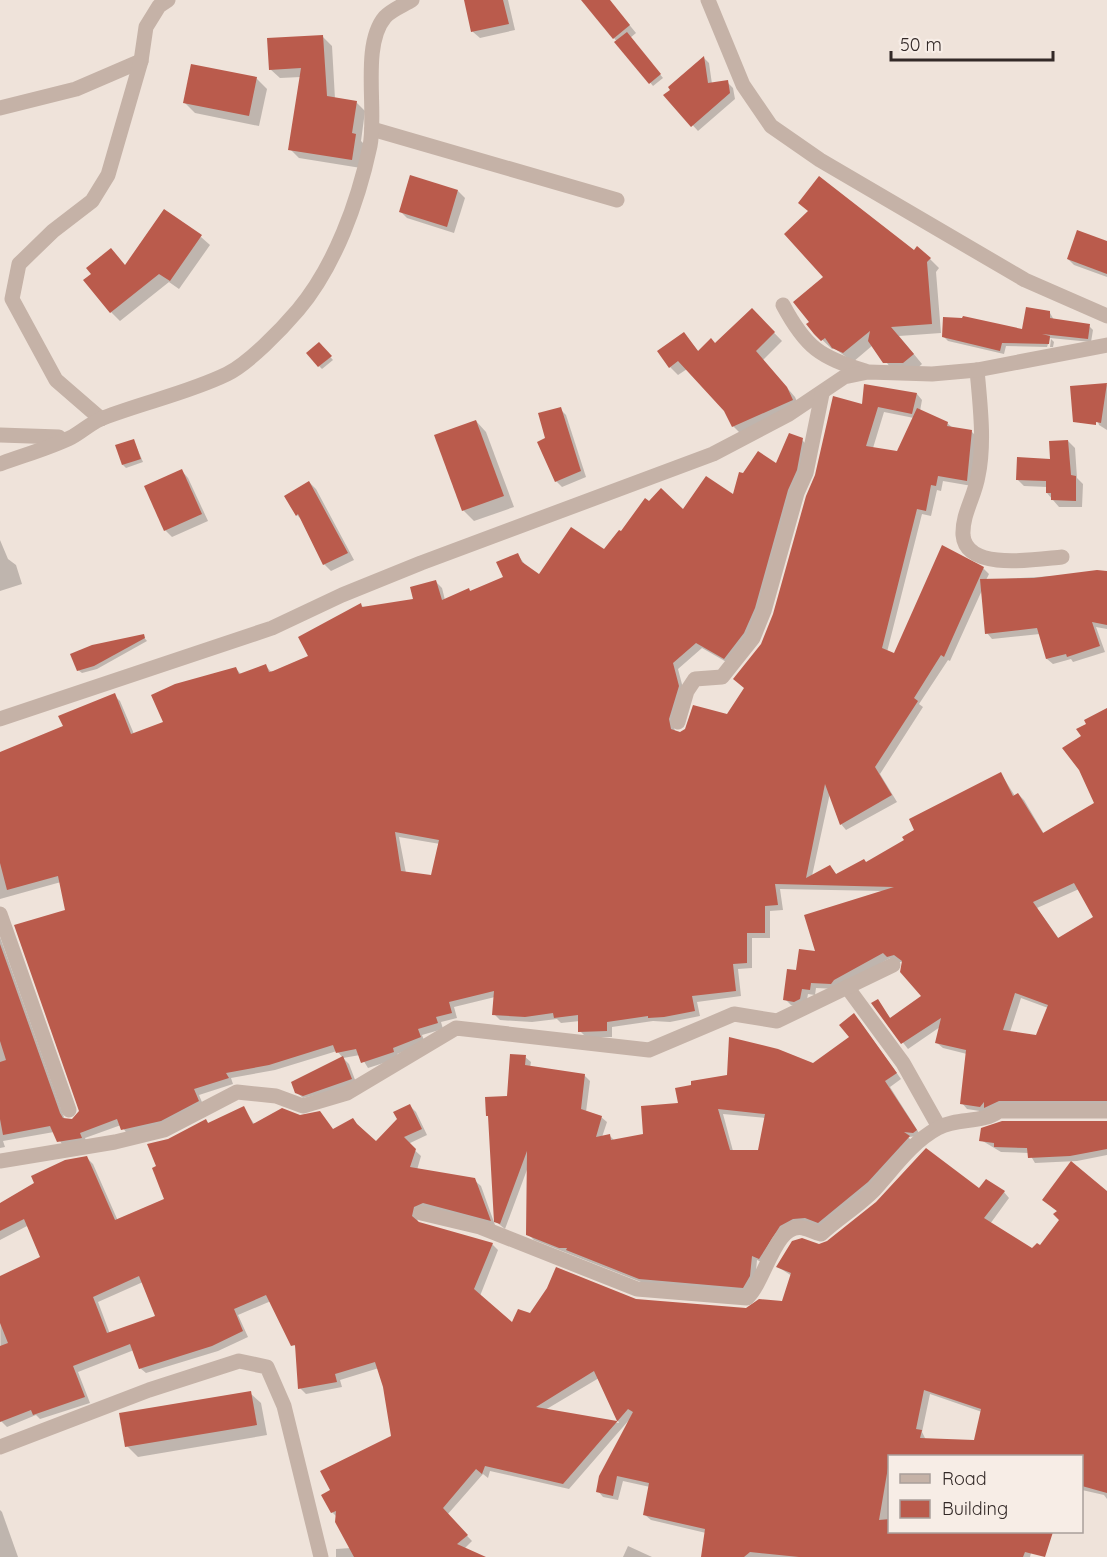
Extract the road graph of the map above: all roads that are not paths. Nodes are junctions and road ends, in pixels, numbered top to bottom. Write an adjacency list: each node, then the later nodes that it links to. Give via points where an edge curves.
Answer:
1 (168, 0): 4 (street, via 159,6 146,27)
2 (412, 0): 6 (street, via 385,17 374,43 370,73)
3 (708, 0): 9 (street, via 743,86 771,126 820,160 1025,280)
4 (141, 61): 5 (street, via 76,89); 14 (street, via 108,175 92,201 19,264 12,299 56,380)
5 (0, 108)
6 (372, 129): 7 (street); 14 (street, via 343,235 322,277 297,311 229,373)
7 (617, 200)
8 (783, 305): 12 (street, via 796,329 812,346 830,360)
9 (1107, 316)
10 (1107, 345): 11 (street)
11 (977, 370): 12 (street, via 932,374); 18 (street, via 980,458 964,522 967,547 982,557 1011,562)
12 (868, 372): 13 (street, via 844,377)
13 (822, 394): 19 (street, via 713,454 421,563 272,628); 20 (street, via 806,473 753,638 722,677 695,679 687,691)
14 (101, 419): 16 (street)
15 (0, 435): 16 (street)
16 (71, 437): 17 (street)
17 (0, 464)
18 (1062, 557)
19 (0, 719)
20 (678, 722)
21 (0, 914): 24 (street)
22 (893, 965): 23 (street)
23 (847, 987): 26 (street, via 903,1063); 27 (street, via 777,1021 734,1014 649,1050 456,1028 347,1093 314,1103 303,1106 276,1096 237,1092 164,1130)
24 (69, 1110)
25 (1107, 1111): 26 (street, via 999,1111 991,1118)
26 (939, 1127): 28 (street, via 821,1234 803,1227 790,1228 782,1234 766,1271 747,1298 637,1289 480,1227)
27 (0, 1161)
28 (421, 1213)
29 (0, 1447): 30 (street, via 149,1390 239,1361 267,1367 284,1406)
30 (321, 1557)

